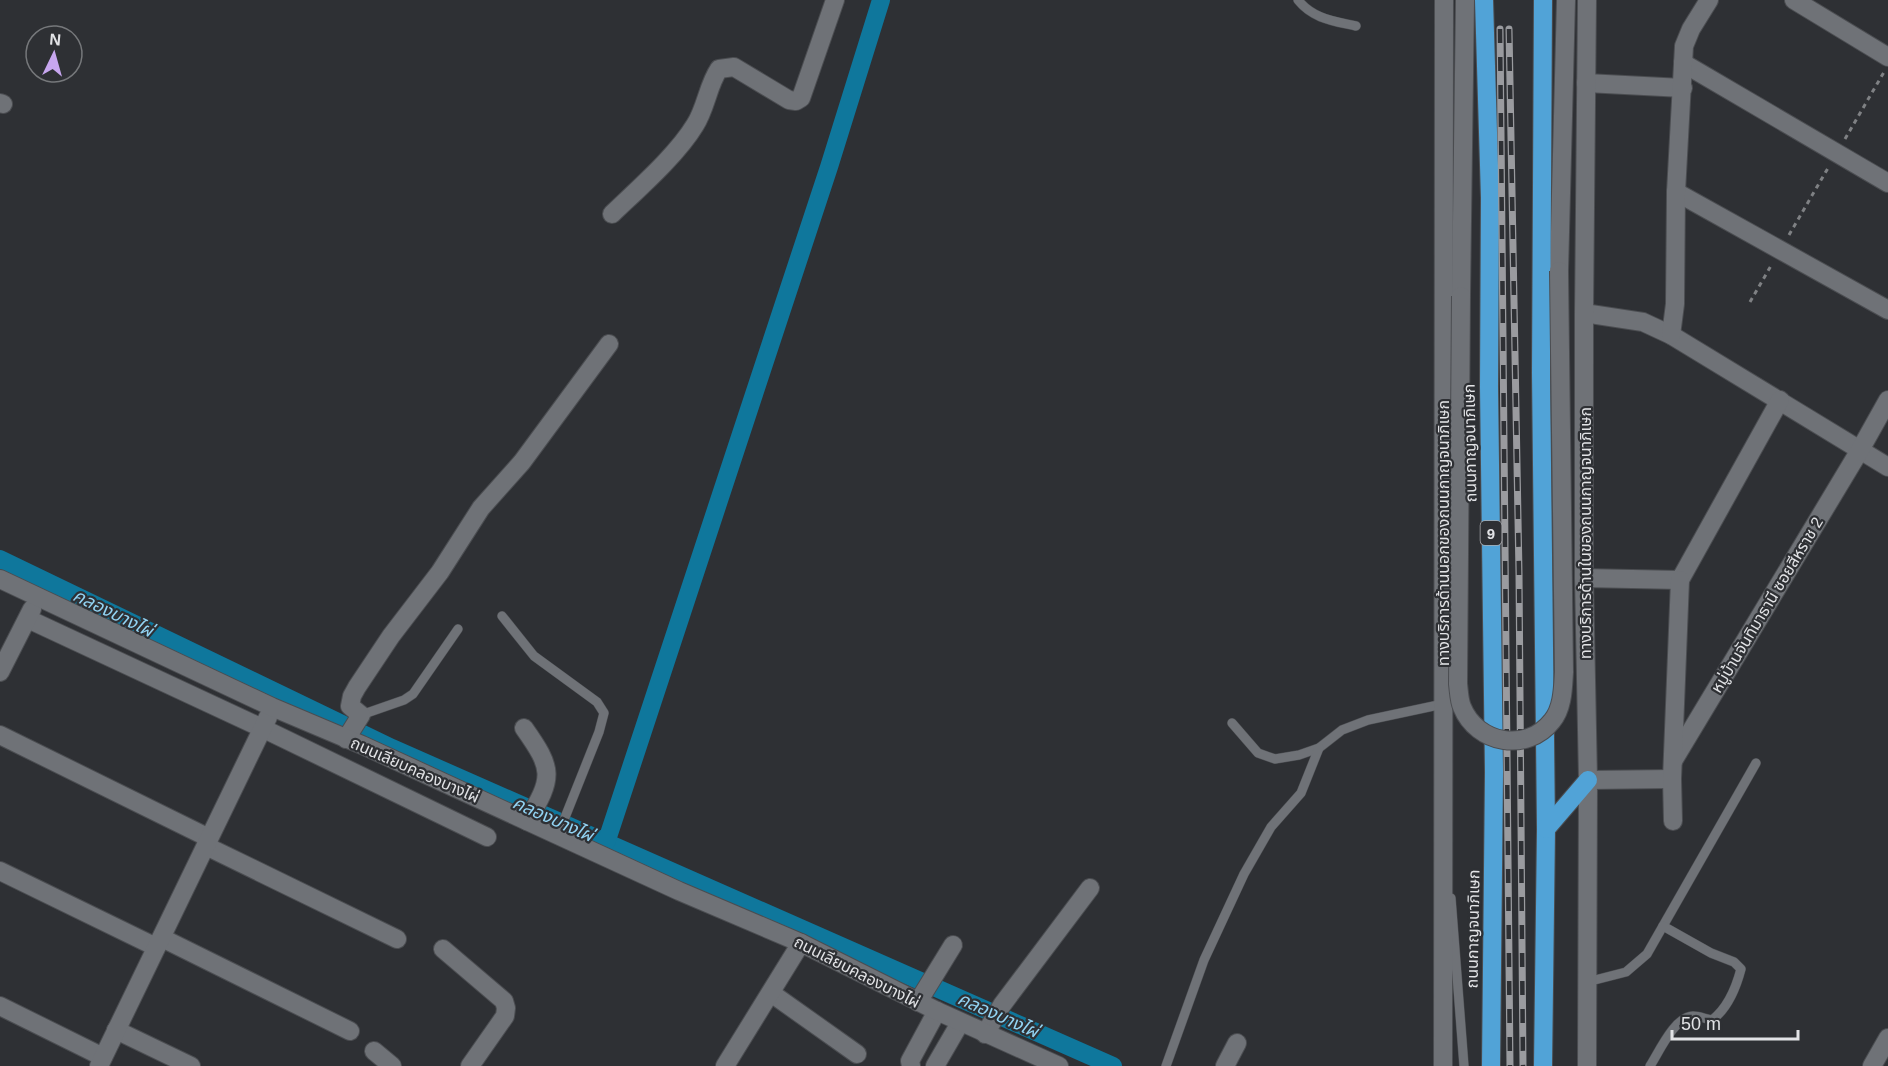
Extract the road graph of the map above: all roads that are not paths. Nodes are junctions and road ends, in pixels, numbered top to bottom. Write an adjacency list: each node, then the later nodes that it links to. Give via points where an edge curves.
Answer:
1 (835, 0): 18 (street, via 801,98 789,100 734,67 719,69 694,128)
2 (1298, 0): 11 (lane, via 1318,17)
3 (1444, 0): 36 (street, ทางบริการด้านนอกของถนนกาญจนาภิเษก)
4 (1465, 0): 7 (street, bridge, via 1458,672 1461,706 1473,725 1486,735 1514,741 1541,732 1554,719 1562,697 1564,672 1559,271)
5 (1484, 0): 87 (highway, ถนนกาญจนาภิเษก / 9, via 1490,198 1494,772)
6 (1542, 0): 50 (highway)
7 (1566, 0)
8 (1587, 0): 14 (street, ทางบริการด้านในของถนนกาญจนาภิเษก)
9 (1709, 0): 13 (street, via 1691,29)
10 (1794, 0): 12 (street)
11 (1356, 26)
12 (1888, 57)
13 (1683, 63): 15 (street); 16 (street)
14 (1586, 83): 15 (street); 20 (street, ทางบริการด้านในของถนนกาญจนาภิเษก)
15 (1683, 88): 17 (street)
16 (1888, 183)
17 (1676, 192): 19 (street); 21 (street)
18 (612, 214)
19 (1888, 310)
20 (1584, 313): 21 (street, via 1643,322); 27 (street, ทางบริการด้านในของถนนกาญจนาภิเษก)
21 (1671, 335): 23 (street)
22 (609, 344): 39 (street, via 522,462 481,508 440,572 391,636 352,696)
23 (1780, 400): 25 (street); 29 (street)
24 (1888, 400): 25 (street, หมู่บ้านจันทิมาธานี ซอยสีหราช 2)
25 (1860, 450): 26 (street); 45 (street, หมู่บ้านจันทิมาธานี ซอยสีหราช 2)
26 (1888, 467)
27 (1584, 578): 29 (street); 46 (street, ทางบริการด้านในของถนนกาญจนาภิเษก)
28 (0, 579): 30 (street, ถนนเลียบคลองบางไผ่)
29 (1680, 580): 45 (street)
30 (39, 597): 32 (street); 37 (street, ถนนเลียบคลองบางไผ่)
31 (502, 616): 51 (lane, via 534,656 602,708 599,732)
32 (28, 619): 34 (street); 40 (street)
33 (458, 629): 39 (lane, via 413,694)
34 (5, 651): 35 (street)
35 (0, 672)
36 (1443, 704): 43 (lane, via 1368,720 1341,730); 47 (street, ทางบริการด้านนอกของถนนกาญจนาภิเษก)
37 (272, 707): 39 (street, ถนนเลียบคลองบางไผ่); 40 (street)
38 (1232, 723): 43 (lane, via 1258,753 1275,759)
39 (354, 726): 48 (street, ถนนเลียบคลองบางไผ่)
40 (262, 728): 52 (street); 53 (street)
41 (524, 728): 48 (street, via 543,755 547,768 544,788)
42 (0, 735): 53 (street)
43 (1319, 748): 76 (lane, via 1301,793 1271,827 1244,874 1204,960)
44 (1756, 763): 56 (lane)
45 (1673, 770): 46 (street); 49 (street)
46 (1588, 780): 50 (highway); 62 (street, ทางบริการด้านในของถนนกาญจนาภิเษก)
47 (1443, 791): 85 (street, ทางบริการด้านนอกของถนนกาญจนาภิเษก); 86 (lane)
48 (530, 817): 51 (street, ถนนเลียบคลองบางไผ่)
49 (1673, 821)
50 (1546, 829): 88 (highway)
51 (560, 831): 59 (street, ถนนเลียบคลองบางไผ่, via 679,891)
52 (487, 837)
53 (207, 842): 57 (street); 58 (street)
54 (0, 872): 58 (street)
55 (1090, 888): 69 (street)
56 (1663, 926): 62 (lane, via 1647,954 1626,972); 90 (lane, via 1741,969 1723,1012 1712,1020 1683,1018)
57 (397, 939)
58 (159, 943): 68 (street); 70 (street)
59 (801, 943): 63 (street); 64 (street, ถนนเลียบคลองบางไผ่)
60 (953, 945): 64 (street)
61 (443, 949): 79 (street, via 504,1001 506,1008 505,1016)
62 (1587, 982): 89 (street, ทางบริการด้านในของถนนกาญจนาภิเษก)
63 (771, 993): 74 (street); 80 (street)
64 (920, 998): 66 (street, ถนนเลียบคลองบางไผ่)
65 (0, 1006): 75 (street)
66 (937, 1011): 67 (street, ถนนเลียบคลองบางไผ่); 81 (street, via 910,1061)
67 (960, 1023): 69 (street, ถนนเลียบคลองบางไผ่); 82 (street)
68 (116, 1030): 75 (street); 77 (street)
69 (987, 1030): 83 (street, ถนนเลียบคลองบางไผ่)
70 (350, 1031)
71 (1888, 1038): 91 (street)
72 (1237, 1043): 84 (street)
73 (374, 1051): 78 (street)
74 (857, 1054)
75 (101, 1061)
76 (1167, 1063)
77 (191, 1066)
78 (392, 1066)
79 (470, 1066)
80 (726, 1066)
81 (911, 1066)
82 (935, 1066)
83 (1059, 1066)
84 (1225, 1066)
85 (1443, 1066)
86 (1464, 1066)
87 (1491, 1066)
88 (1543, 1066)
89 (1587, 1066)
90 (1650, 1066)
91 (1872, 1066)

